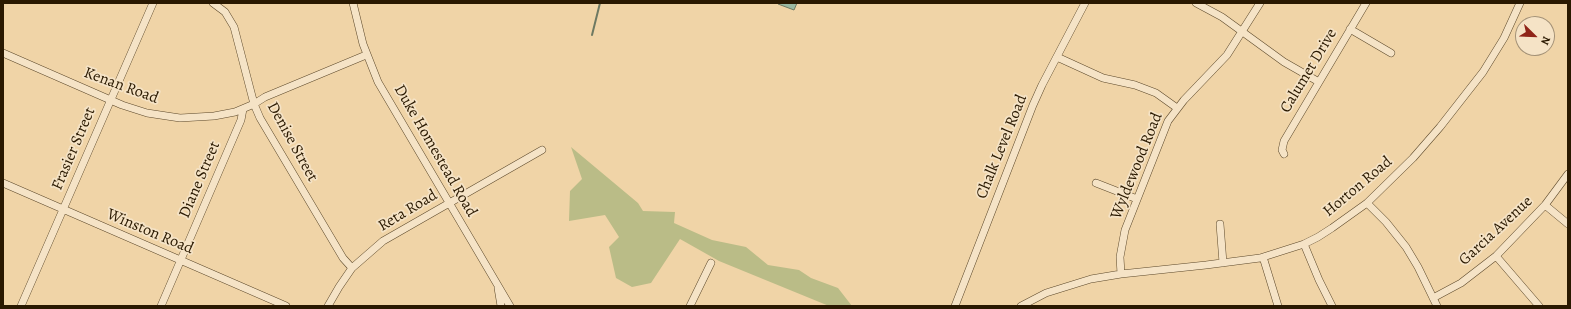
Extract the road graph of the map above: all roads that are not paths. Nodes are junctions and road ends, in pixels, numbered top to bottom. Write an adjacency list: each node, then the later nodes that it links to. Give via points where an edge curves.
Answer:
1 (153, 3): 16 (street, Frasier Street)
2 (213, 3): 17 (street, Denise Street, via 225,12 234,26)
3 (353, 3): 12 (street, Duke Homestead Road)
4 (1085, 3): 14 (street, Chalk Level Road)
5 (1196, 3): 10 (street)
6 (1260, 3): 10 (street, Wyldewood Road)
7 (1366, 3): 9 (street, Calumet Drive)
8 (1520, 3): 26 (street, Horton Road, via 1504,38 1473,86 1413,158)
9 (1350, 29): 13 (street); 15 (street, Calumet Drive)
10 (1243, 32): 15 (street, via 1284,62); 18 (street, Wyldewood Road, via 1222,62)
11 (3, 53): 16 (street, Kenan Road)
12 (366, 54): 17 (street, Kenan Road); 27 (street, Duke Homestead Road, via 394,111)
13 (1391, 54)
14 (1057, 57): 18 (street, via 1103,78 1156,93); 50 (street, Chalk Level Road, via 1033,105)
15 (1319, 82): 21 (street, Calumet Drive, via 1282,145)
16 (111, 100): 19 (street, Kenan Road, via 147,113 180,118 214,116); 29 (street, Frasier Street)
17 (254, 104): 19 (street, Kenan Road); 38 (street, Denise Street, via 343,258)
18 (1177, 108): 25 (street, Wyldewood Road, via 1168,121)
19 (243, 109): 35 (street, Diane Street, via 242,120)
20 (542, 150): 27 (street, Reta Road)
21 (1284, 154)
22 (1568, 174): 28 (street, Garcia Avenue)
23 (3, 183): 29 (street, Winston Road)
24 (1096, 183): 25 (street)
25 (1137, 199): 39 (street, Wyldewood Road, via 1121,247)
26 (1367, 202): 32 (street, Horton Road, via 1332,228); 41 (street, via 1406,247)
27 (449, 203): 38 (street, Reta Road, via 383,241); 40 (street, Duke Homestead Road)
28 (1545, 205): 31 (street); 33 (street, Garcia Avenue)
29 (63, 209): 35 (street, Winston Road); 43 (street, Frasier Street)
30 (1220, 224): 37 (street)
31 (1568, 224)
32 (1304, 244): 34 (street, Horton Road); 52 (street)
33 (1496, 256): 41 (street, Garcia Avenue, via 1461,283); 54 (street)
34 (1263, 257): 37 (street, Horton Road); 51 (street)
35 (181, 260): 44 (street, Diane Street); 45 (street, Winston Road)
36 (711, 263): 49 (street)
37 (1224, 263): 39 (street, Horton Road)
38 (352, 268): 46 (street, Reta Road)
39 (1121, 274): 42 (street, Horton Road, via 1065,286)
40 (498, 286): 47 (street); 48 (street, Duke Homestead Road)
41 (1433, 298): 53 (street)
42 (1025, 305)
43 (21, 306)
44 (161, 306)
45 (286, 306)
46 (328, 306)
47 (500, 306)
48 (510, 306)
49 (690, 306)
50 (955, 306)
51 (1278, 306)
52 (1332, 306)
53 (1436, 306)
54 (1539, 306)

